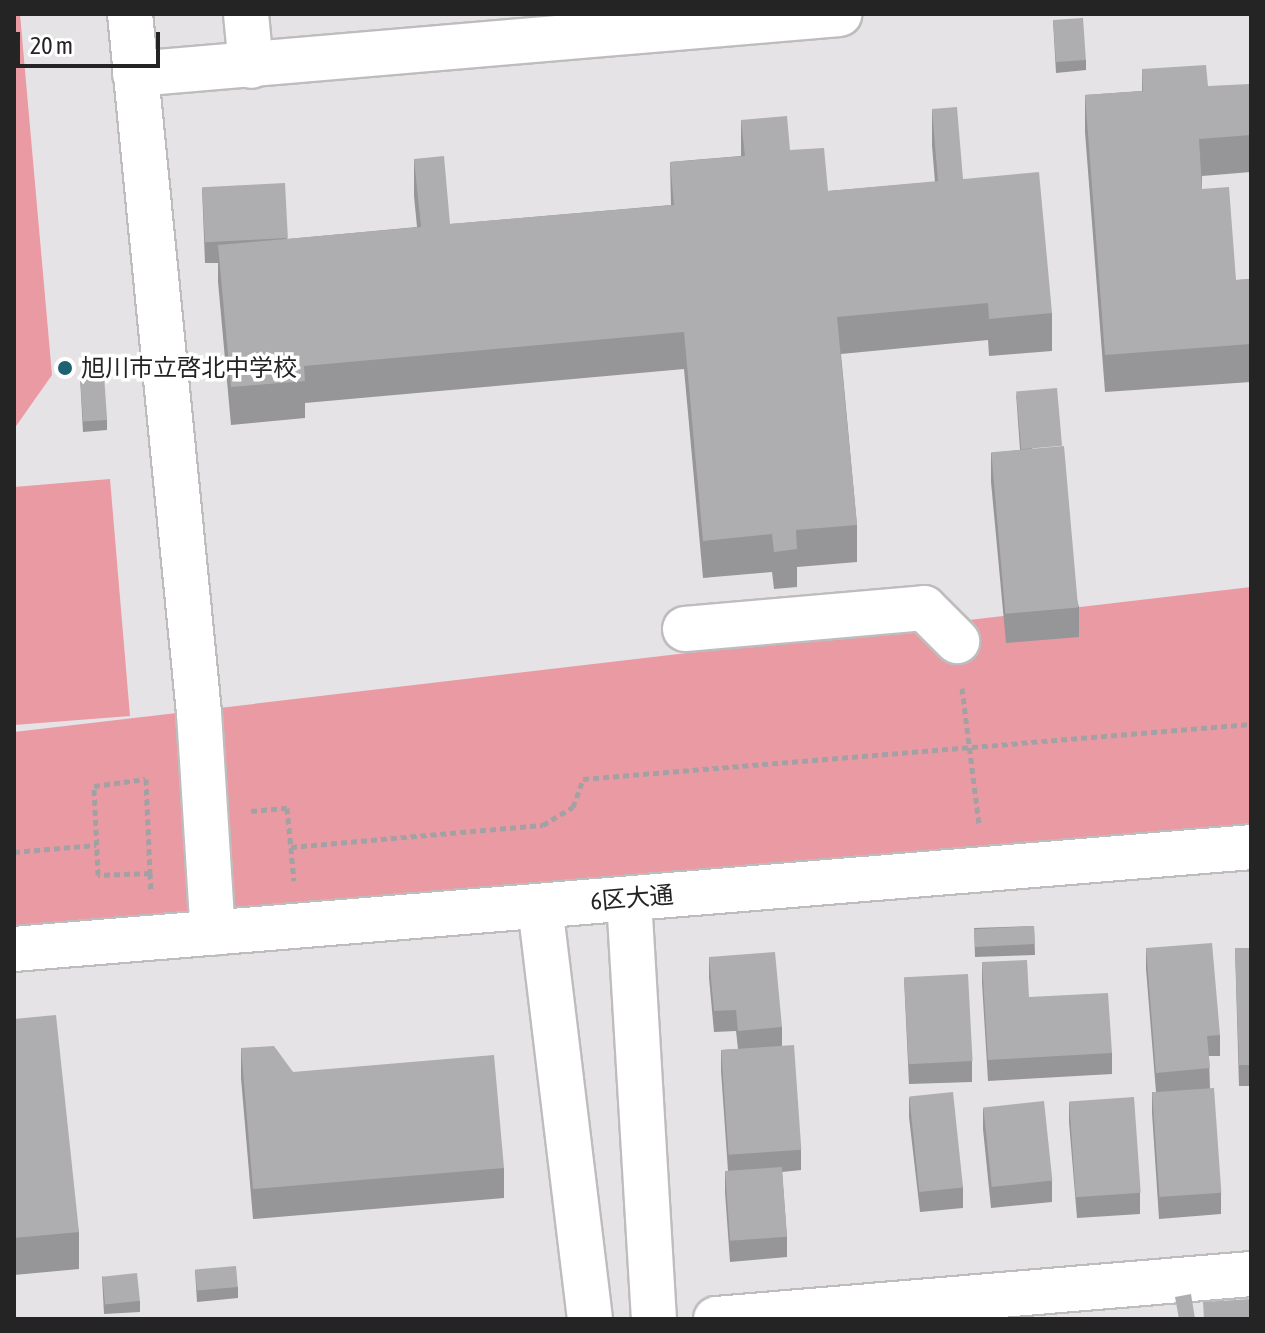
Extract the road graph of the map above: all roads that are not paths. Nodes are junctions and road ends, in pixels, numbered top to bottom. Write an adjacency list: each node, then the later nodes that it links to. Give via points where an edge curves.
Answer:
1 (130, 14): 5 (street)
2 (246, 14): 4 (street)
3 (821, 15): 4 (street)
4 (251, 66): 5 (street)
5 (135, 74): 11 (street, via 199,713)
6 (685, 629): 7 (street, via 924,608)
7 (957, 641)
8 (1251, 847): 9 (street, 6区大通)
9 (629, 899): 10 (street, 6区大通); 16 (street)
10 (540, 906): 11 (street, 6区大通); 15 (street)
11 (213, 933): 12 (street, 6区大通)
12 (14, 949)
13 (1251, 1274): 14 (street)
14 (1082, 1303): 17 (street)
15 (590, 1319)
16 (654, 1319)
17 (716, 1319)

